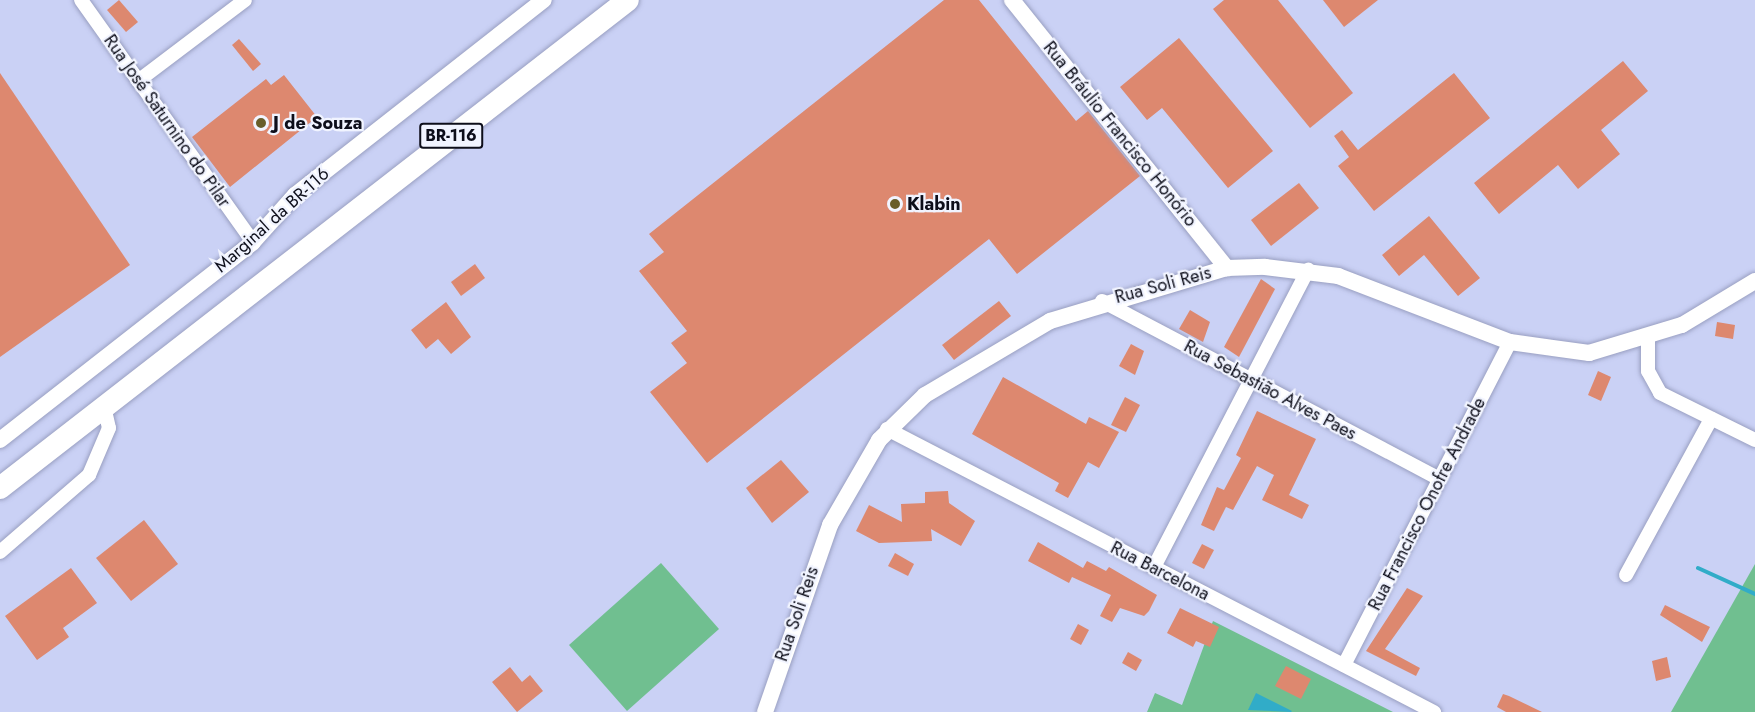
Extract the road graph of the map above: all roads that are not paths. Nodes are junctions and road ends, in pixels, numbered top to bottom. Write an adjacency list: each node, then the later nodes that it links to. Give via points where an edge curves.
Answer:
1 (81, 0): 6 (street, Rua José Saturnino do Pilar)
2 (245, 0): 6 (street)
3 (544, 0): 7 (street, Marginal da BR-116, via 295,195)
4 (628, 0): 15 (highway, BR-116)
5 (1012, 0): 8 (street, Rua Bráulio Francisco Honório)
6 (138, 81): 7 (street, Rua José Saturnino do Pilar)
7 (253, 242): 18 (street, Marginal da BR-116)
8 (1227, 268): 9 (street, Rua Soli Reis); 11 (street, Rua Soli Reis)
9 (1308, 270): 13 (street, Rua Soli Reis, via 1356,282); 14 (street)
10 (1755, 282): 12 (street, Rua Soli Reis)
11 (1102, 301): 14 (street, Rua Sebastião Alves Paes); 17 (street, Rua Soli Reis, via 1050,321 994,352 925,395)
12 (1648, 339): 13 (street, Rua Soli Reis, via 1589,353); 16 (street, via 1648,371 1660,393)
13 (1510, 342): 20 (street, Rua Francisco Onofre Andrade)
14 (1251, 380): 20 (street, Rua Sebastião Alves Paes); 23 (street)
15 (104, 407): 21 (highway, BR-116); 22 (street, via 109,428 89,475)
16 (1711, 419): 19 (street); 24 (street)
17 (887, 429): 23 (street, Rua Barcelona); 26 (street, Rua Soli Reis, via 830,525)
18 (0, 440)
19 (1755, 440)
20 (1439, 479): 25 (street, Rua Francisco Onofre Andrade)
21 (0, 488)
22 (0, 552)
23 (1154, 567): 25 (street, Rua Barcelona)
24 (1626, 575)
25 (1344, 665): 27 (street, Rua Barcelona)
26 (765, 712)
27 (1434, 712)

